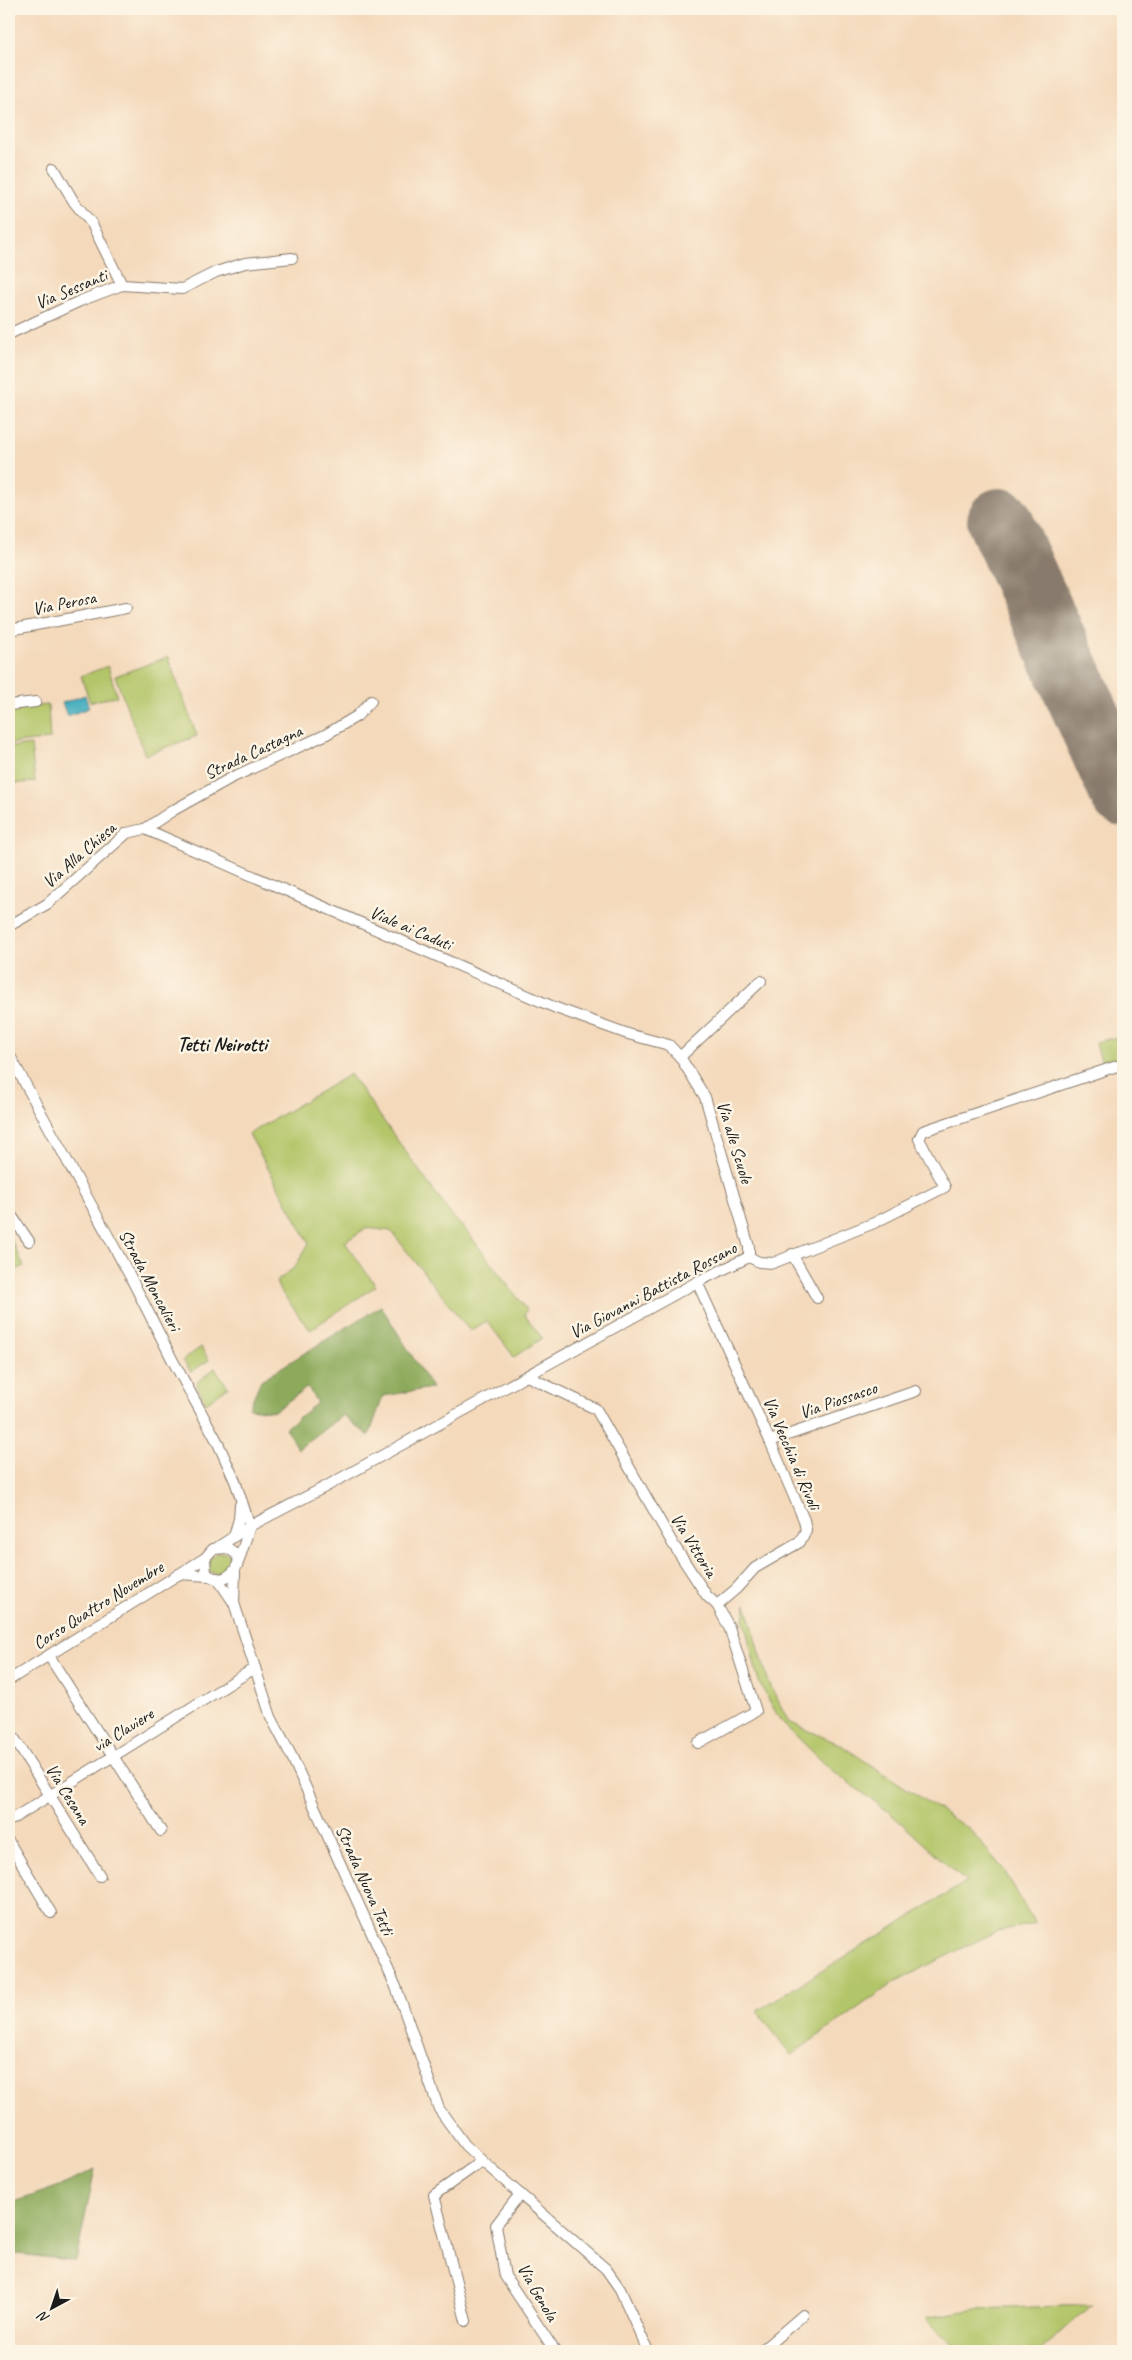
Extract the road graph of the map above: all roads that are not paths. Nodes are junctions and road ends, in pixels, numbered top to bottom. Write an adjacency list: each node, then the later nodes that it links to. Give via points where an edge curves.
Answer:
1 (54, 168): 3 (street, via 74,202 92,224)
2 (292, 258): 3 (street, Via Sessanti, via 245,263 216,272 182,289)
3 (122, 285): 4 (street, Via Sessanti)
4 (9, 334)
5 (126, 608): 6 (street, Via Perosa)
6 (9, 630)
7 (371, 701): 10 (street, Strada Castagna, via 357,716 326,735 230,778)
8 (36, 702): 9 (street)
9 (9, 705)
10 (145, 829): 11 (street, Via Alla Chiesa, via 127,833 47,904); 13 (street, Viale ai Caduti, via 556,1008)
11 (9, 926)
12 (761, 981): 15 (street)
13 (669, 1045): 15 (street, Via alle Scuole)
14 (9, 1054): 26 (street, Strada Moncalieri, via 217,1441)
15 (680, 1057): 20 (street, Via alle Scuole, via 705,1098 750,1247)
16 (1123, 1064): 19 (street, Via Giovanni Battista Rossano, via 923,1131 919,1138 945,1187 874,1223)
17 (9, 1212): 18 (street)
18 (29, 1241)
19 (792, 1254): 20 (street, Via Giovanni Battista Rossano, via 773,1263); 22 (street)
20 (749, 1257): 21 (street, Via Giovanni Battista Rossano)
21 (697, 1282): 23 (street, Via Giovanni Battista Rossano); 25 (street, Via Vecchia di Rivoli)
22 (817, 1298)
23 (527, 1376): 27 (street, Via Giovanni Battista Rossano); 36 (street, Via Vittoria, via 596,1409 673,1544 706,1596)
24 (916, 1391): 25 (street, Via Piossasco)
25 (770, 1441): 36 (street, Via Vecchia di Rivoli, via 806,1530 800,1542 755,1568)
26 (240, 1501): 27 (street, Strada Moncalieri); 28 (street)
27 (250, 1526): 28 (street, Via Giovanni Battista Rossano); 31 (street)
28 (234, 1536): 29 (street, Via Giovanni Battista Rossano)
29 (218, 1547): 30 (street); 31 (street, via 232,1550)
30 (205, 1558): 33 (street, Corso Quattro Novembre); 34 (street, via 204,1569)
31 (239, 1560): 32 (street)
32 (235, 1572): 34 (street, via 226,1577); 35 (street, Strada Nuova Tetti)
33 (178, 1574): 34 (street, Corso Quattro Novembre); 37 (street, Corso Quattro Novembre)
34 (213, 1577): 35 (street, Strada Nuova Tetti)
35 (234, 1603): 38 (street, Strada Nuova Tetti)
36 (717, 1605): 41 (street, Via Vittoria, via 729,1627 756,1711)
37 (48, 1656): 39 (street, Corso Quattro Novembre); 42 (street)
38 (255, 1668): 42 (street, via Claviere); 49 (street, Strada Nuova Tetti, via 272,1717 396,1987 439,2109)
39 (9, 1680)
40 (9, 1730): 43 (street, Via Cesana)
41 (698, 1743)
42 (113, 1755): 43 (street, via Claviere); 45 (street)
43 (49, 1794): 44 (street, via Claviere); 47 (street, Via Cesana)
44 (9, 1821)
45 (161, 1831)
46 (9, 1842): 48 (street)
47 (100, 1876)
48 (51, 1913)
49 (482, 2161): 50 (street, Strada Nuova Tetti); 52 (street, via 434,2195)
50 (520, 2194): 53 (street, Via Genola, via 496,2225 505,2276); 54 (street, Strada Nuova Tetti, via 606,2269 620,2288)
51 (803, 2315): 55 (street)
52 (466, 2321)
53 (555, 2351)
54 (648, 2351)
55 (761, 2351)

